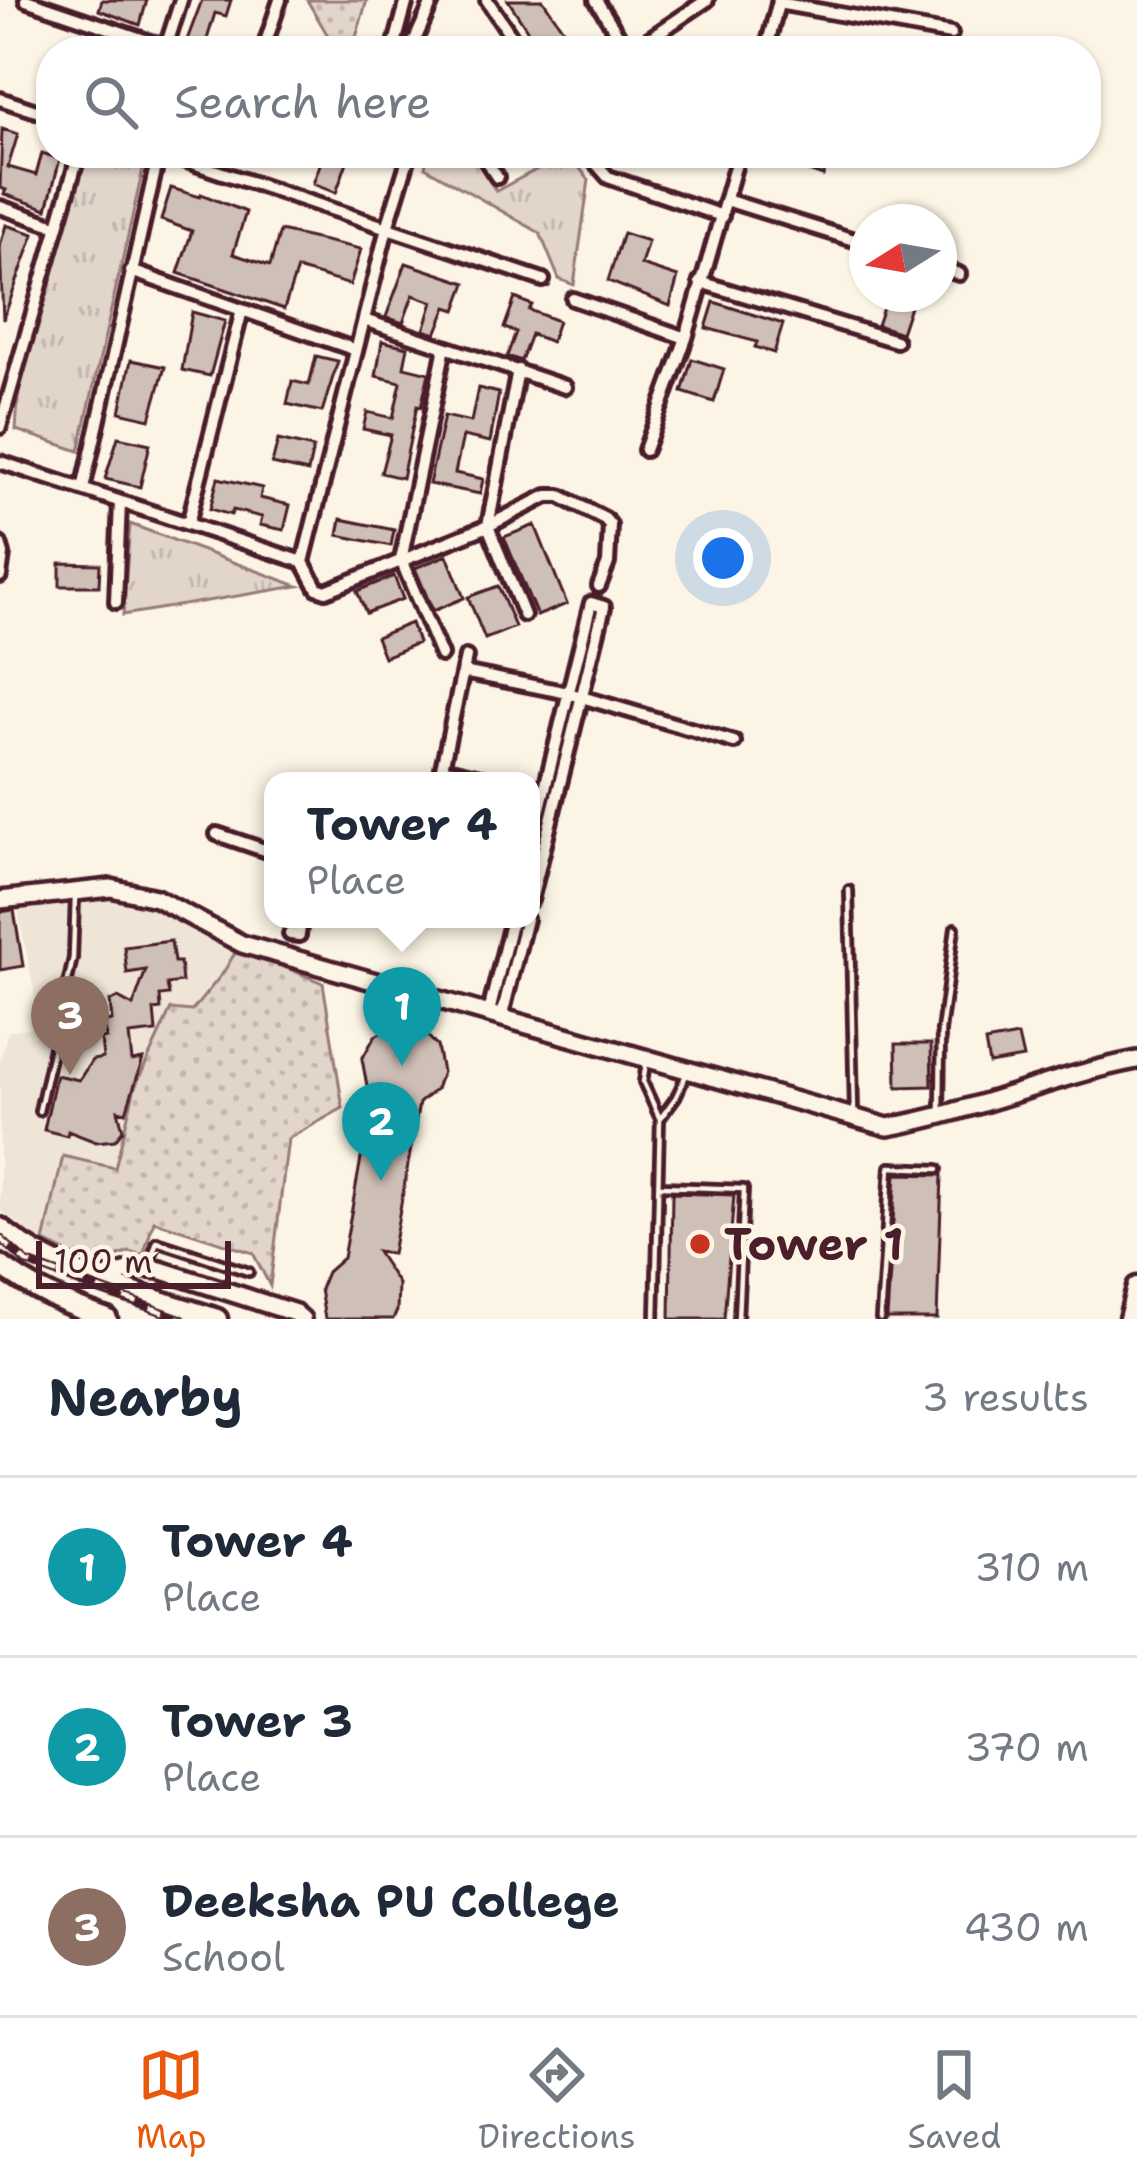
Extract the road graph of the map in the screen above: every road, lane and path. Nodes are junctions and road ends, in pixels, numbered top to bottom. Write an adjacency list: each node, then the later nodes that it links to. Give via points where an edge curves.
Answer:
1 (26, 0): 11 (street)
2 (78, 0): 11 (street)
3 (182, 0): 14 (street)
4 (280, 0): 15 (street)
5 (407, 0): 16 (street)
6 (433, 0): 17 (street)
7 (487, 0): 18 (street)
8 (596, 0): 19 (street)
9 (707, 0): 20 (street)
10 (778, 1): 12 (street); 21 (street)
11 (73, 16): 13 (street)
12 (951, 34)
13 (132, 36)
14 (174, 36)
15 (268, 36)
16 (397, 36)
17 (417, 36)
18 (510, 36)
19 (620, 36)
20 (653, 36)
21 (770, 36)
22 (0, 98): 23 (street)
23 (36, 111)
24 (74, 168): 35 (street)
25 (157, 168): 38 (street)
26 (206, 168): 36 (street)
27 (404, 168): 36 (street)
28 (491, 168): 31 (street)
29 (600, 168): 34 (street)
30 (736, 168): 32 (street)
31 (497, 177)
32 (726, 200): 34 (street); 37 (street)
33 (0, 207): 35 (street)
34 (722, 216): 40 (street)
35 (56, 226): 50 (street)
36 (387, 228): 39 (street); 43 (street)
37 (849, 238)
38 (131, 272): 42 (street); 53 (street)
39 (543, 280)
40 (700, 282): 44 (street); 45 (street)
41 (573, 299): 44 (street)
42 (242, 310): 47 (street); 55 (street)
43 (364, 320): 46 (street); 47 (street)
44 (686, 338): 51 (street)
45 (896, 341)
46 (446, 347): 48 (street); 58 (street)
47 (356, 350): 59 (street)
48 (518, 370): 49 (street); 56 (street)
49 (565, 387)
50 (0, 427)
51 (645, 450)
52 (0, 462): 53 (street)
53 (82, 489): 54 (street)
54 (120, 502): 55 (street); 62 (street)
55 (188, 524): 59 (street)
56 (488, 526): 58 (street); 61 (street, via 547,496 605,519 608,563); 63 (street)
57 (0, 544): 60 (street)
58 (401, 560): 59 (street, via 326,590); 64 (street)
59 (303, 562)
60 (0, 576)
61 (599, 586)
62 (116, 602)
63 (524, 615)
64 (441, 655)
65 (466, 657): 66 (street)
66 (464, 672): 67 (street); 69 (street, via 442,768)
67 (575, 695): 67 (street, via 591,604 604,607); 68 (street); 70 (street)
68 (734, 742)
69 (459, 772)
70 (544, 792): 71 (street)
71 (540, 825)
72 (217, 834): 73 (street)
73 (264, 850)
74 (849, 890): 86 (lane)
75 (75, 891): 76 (street); 80 (street, via 111,888 156,898 242,944); 84 (lane, via 73,958)
76 (0, 900)
77 (510, 928): 80 (street)
78 (523, 928): 80 (street)
79 (955, 928): 85 (lane, via 940,1030)
80 (496, 1013): 81 (street)
81 (647, 1057): 83 (street); 87 (lane, via 644,1082)
82 (1137, 1060): 85 (street)
83 (689, 1070): 86 (street); 87 (lane)
84 (38, 1111)
85 (940, 1116): 86 (street, via 889,1127)
86 (855, 1118)
87 (660, 1119): 89 (lane)
88 (938, 1169): 102 (lane, via 890,1167)
89 (661, 1186): 100 (lane); 101 (lane, via 744,1189)
90 (0, 1228): 94 (highway, via 49,1260)
91 (148, 1268): 93 (lane, via 157,1242); 94 (street); 99 (street)
92 (3, 1273): 96 (highway)
93 (249, 1273)
94 (101, 1279): 98 (highway)
95 (1137, 1287): 103 (highway)
96 (75, 1313): 97 (highway)
97 (106, 1319)
98 (218, 1319)
99 (302, 1319)
100 (655, 1319)
101 (738, 1319)
102 (880, 1319)
103 (1129, 1319)

